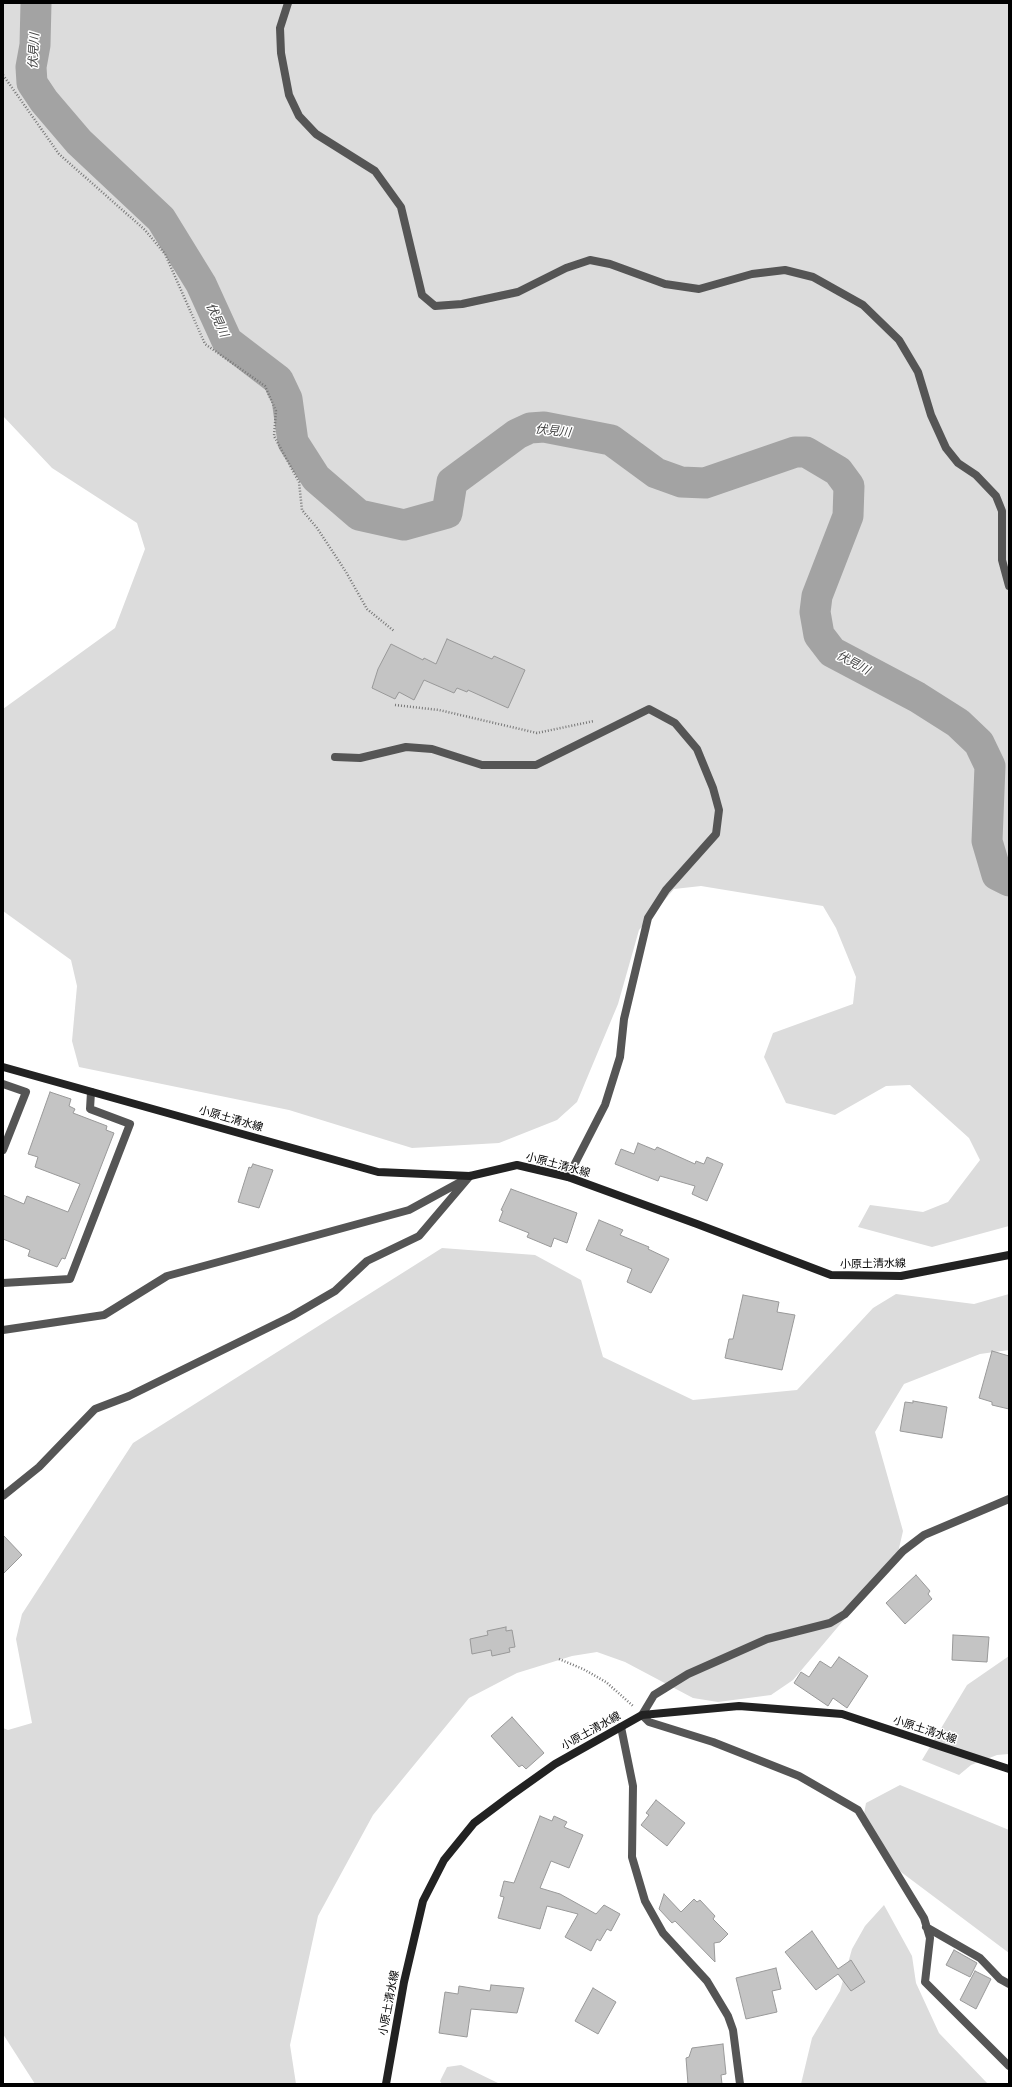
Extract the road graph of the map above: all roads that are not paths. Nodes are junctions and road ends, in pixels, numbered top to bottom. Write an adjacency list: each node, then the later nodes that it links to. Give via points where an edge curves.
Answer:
1 (288, 3): 2 (street, via 280,28 281,53 289,95 299,116 316,134 375,172 401,208 422,295 435,306 462,304 518,292 566,268 590,260 610,264 665,284 699,289 752,274 785,270 813,277 863,304 899,340 918,372 931,415 946,448 958,463 976,475 996,496 1002,511 1002,560)
2 (1009, 586)
3 (335, 757): 9 (street, via 360,758 406,747 432,749 482,765 536,765 649,710 675,723 697,749 719,810 716,834 666,890 648,918 624,1019 620,1057 605,1105)
4 (3, 1067): 6 (main road, 小原土清水線)
5 (3, 1084): 7 (street, via 26,1092)
6 (91, 1092): 8 (main road, 小原土清水線, via 378,1172); 11 (street, via 90,1109 130,1124 70,1280)
7 (3, 1150)
8 (470, 1176): 9 (main road, 小原土清水線, via 517,1165); 12 (street, via 409,1210 167,1276 104,1315); 13 (street, via 419,1236 367,1261 335,1291 292,1316 129,1396 95,1409 38,1467)
9 (568, 1177): 10 (main road, 小原土清水線, via 832,1275 901,1276)
10 (1009, 1255)
11 (3, 1283)
12 (3, 1330)
13 (3, 1496)
14 (1009, 1499): 15 (street, via 924,1535 903,1551 845,1614 830,1622 767,1639 688,1674 654,1695)
15 (642, 1715): 16 (main road, 小原土清水線); 17 (main road, 小原土清水線, via 739,1706 842,1714); 18 (street, via 649,1722 713,1742 799,1776 858,1810 924,1918)
16 (621, 1727): 21 (main road, 小原土清水線, via 555,1764 474,1823 444,1860 423,1901 404,1982); 22 (street, via 633,1786 632,1857 645,1901 663,1933 707,1981 728,2016 733,2030)
17 (1009, 1769)
18 (926, 1927): 19 (street, via 980,1958 1000,1979); 20 (street, via 930,1938 925,1982)
19 (1009, 1984)
20 (1009, 2066)
21 (386, 2084)
22 (740, 2084)

